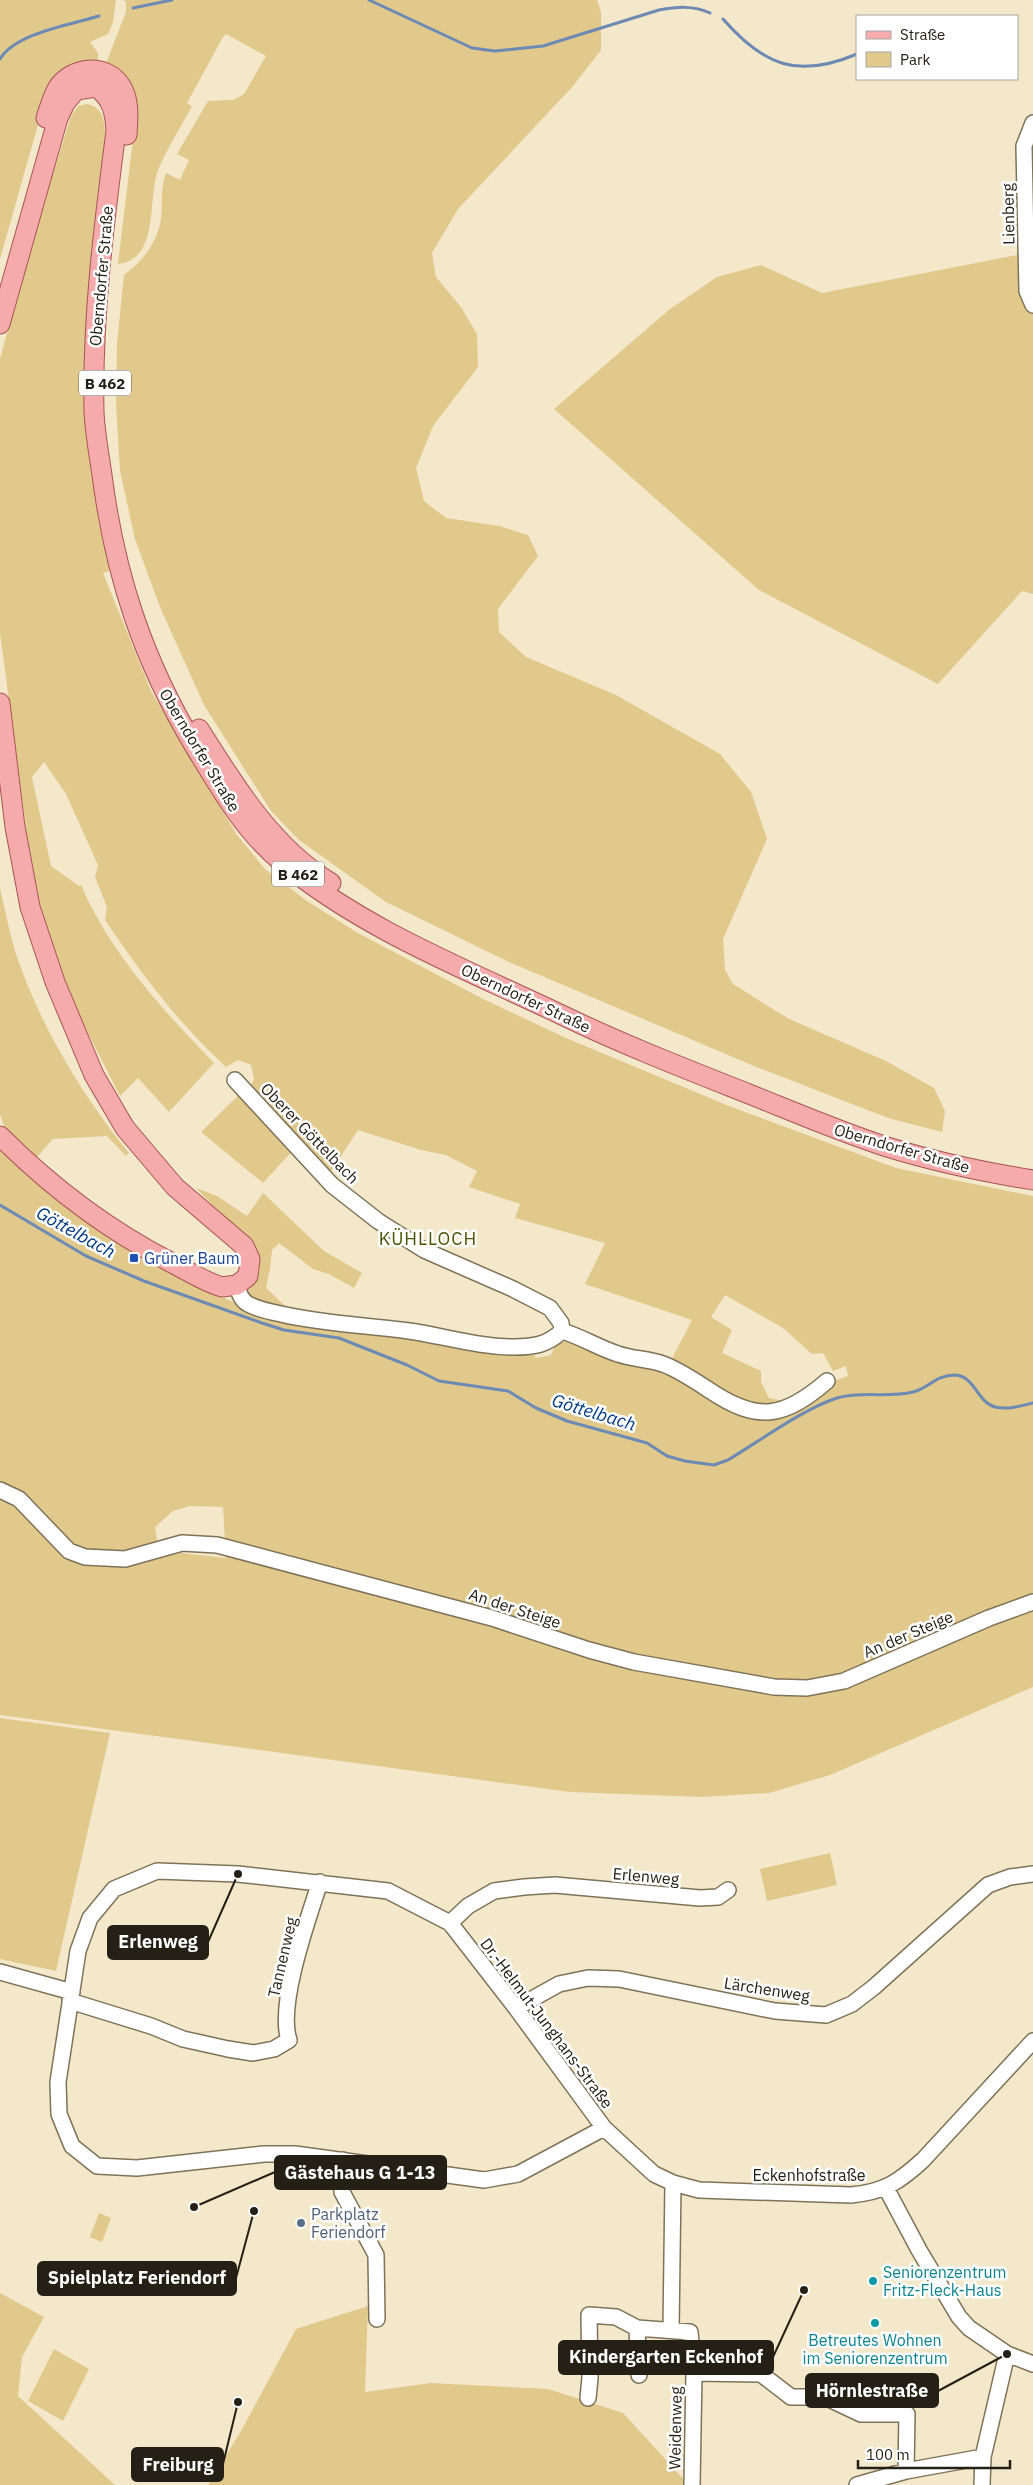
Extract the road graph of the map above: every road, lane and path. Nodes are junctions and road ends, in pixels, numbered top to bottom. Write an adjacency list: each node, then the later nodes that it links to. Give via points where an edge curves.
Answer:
1 (1033, 123): 3 (street, Lienberg, via 1024,146 1027,291)
2 (0, 282): 10 (main road, Oberndorfer Straße / B 462, via 56,90 78,71 98,70 119,83 128,103 109,274 105,380 110,455 125,546 152,636 194,722 260,820 291,852 335,886 433,942 673,1052 830,1116 926,1146)
3 (1033, 305)
4 (0, 324): 11 (main road, Oberndorfer Straße / B 462, via 58,118 76,90 96,87 108,98 116,114 96,301 94,383 98,454 115,553 143,645 162,689 216,782 249,831 280,861 324,894 371,922 582,1025 663,1061 843,1132 922,1156)
5 (0, 704): 7 (main road, via 15,827 30,907 55,982)
6 (0, 788): 7 (main road, via 12,876 27,936 61,1022 76,1051)
7 (94, 1075): 12 (main road, via 125,1128 175,1187 247,1251 250,1271)
8 (235, 1080): 13 (street, Oberer Göttelbach, via 332,1185 378,1221 424,1250 513,1288 550,1308 561,1323)
9 (0, 1136): 12 (main road, via 54,1186 128,1238 213,1284 229,1288)
10 (1033, 1169)
11 (1033, 1180)
12 (237, 1285): 13 (street, via 242,1300 249,1305 283,1314 410,1331 488,1346 537,1344 551,1341)
13 (562, 1331): 14 (street, via 618,1354 662,1364 722,1398 751,1410 775,1413 790,1408)
14 (827, 1380)
15 (0, 1490): 16 (street, An der Steige, via 18,1499 69,1552 85,1557 125,1559 189,1543 217,1545 484,1615 625,1660 774,1687 807,1688 844,1681)
16 (1033, 1602)
17 (1033, 1874): 23 (street, Lärchenweg, via 1010,1877 988,1885 874,1987 852,2004 826,2015 775,2011 619,1979 588,1978 559,1984)
18 (320, 1882): 20 (street, Dr.-Helmut-Junghans-Straße, via 388,1891); 22 (street, Dr.-Helmut-Junghans-Straße, via 157,1871 114,1889 90,1918 78,1951); 22 (street, Tannenweg, via 292,1982 285,2020 290,2040 274,2049 253,2053 183,2039)
19 (728, 1890): 20 (street, Erlenweg, via 718,1897 700,1898 555,1885 524,1887 494,1891 468,1906)
20 (450, 1923): 23 (street, Dr.-Helmut-Junghans-Straße)
21 (0, 1972): 22 (street)
22 (71, 1996): 26 (street, Dr.-Helmut-Junghans-Straße, via 58,2082 59,2114 72,2146 97,2166 137,2168 264,2154)
23 (516, 2008): 25 (street, Dr.-Helmut-Junghans-Straße)
24 (1033, 2041): 28 (street, Eckenhofstraße, via 923,2160 905,2177)
25 (604, 2128): 26 (street, Dr.-Helmut-Junghans-Straße, via 518,2174 484,2180); 27 (street, Eckenhofstraße, via 654,2174)
26 (343, 2160): 29 (street, via 342,2192 376,2255)
27 (673, 2183): 28 (street, Eckenhofstraße, via 699,2190 785,2194 851,2195); 31 (street)
28 (886, 2188): 32 (street, via 918,2250 959,2317 969,2328)
29 (377, 2319)
30 (637, 2328): 31 (street, Weidenweg); 35 (street); 36 (street, Weidenweg, via 616,2317 589,2315)
31 (671, 2329): 34 (street, Weidenweg, via 690,2332)
32 (1007, 2354): 33 (street); 37 (street)
33 (1033, 2364)
34 (694, 2373): 38 (street, via 761,2374 791,2397 825,2397 861,2414 907,2414); 39 (street, Weidenweg)
35 (639, 2375)
36 (588, 2398)
37 (983, 2457): 38 (street); 41 (street)
38 (906, 2471): 40 (street)
39 (692, 2485)
40 (857, 2485)
41 (982, 2485)

